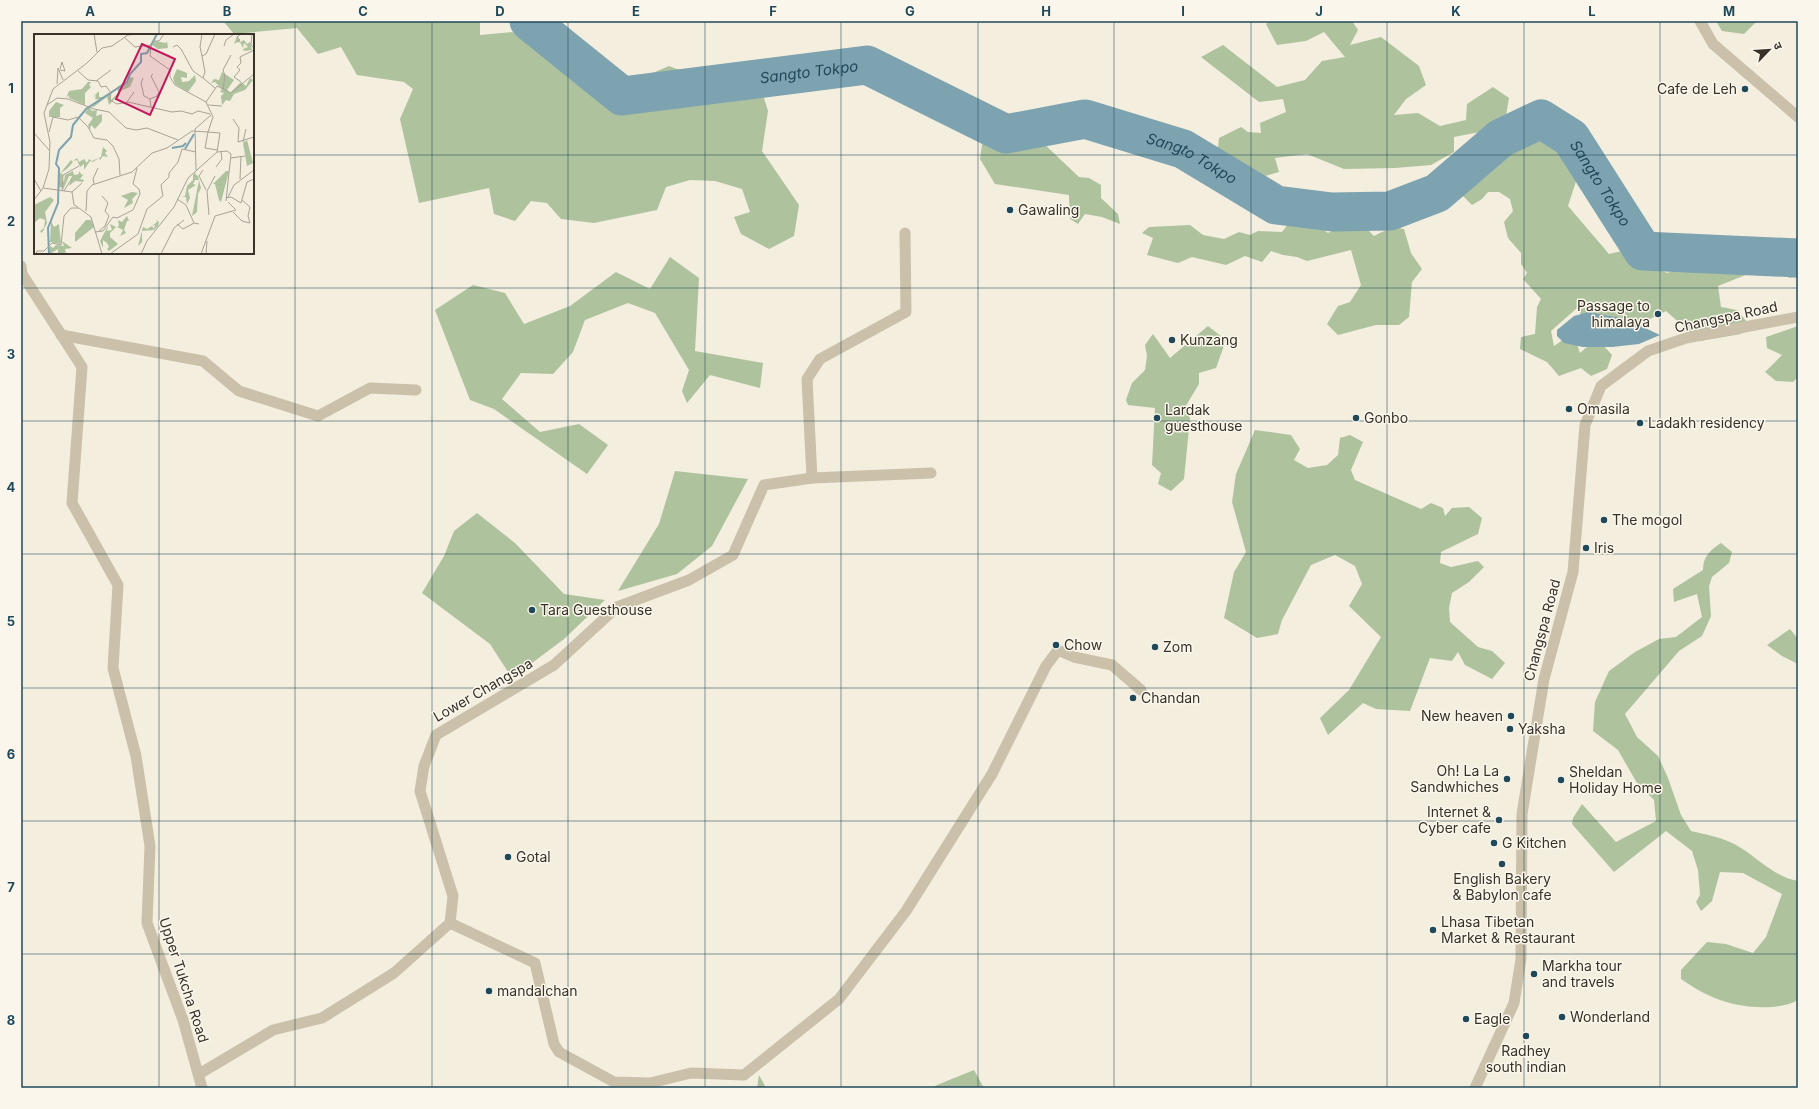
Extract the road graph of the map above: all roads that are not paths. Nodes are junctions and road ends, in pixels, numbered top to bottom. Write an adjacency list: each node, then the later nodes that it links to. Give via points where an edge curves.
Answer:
1 (1700, 21): 2 (street, via 1713,44)
2 (1798, 117)
3 (905, 233): 9 (street, via 906,312 820,359 807,379)
4 (21, 266): 6 (street, Upper Tukcha Road, via 22,274)
5 (1798, 317): 14 (street, Changspa Road, via 1686,338 1648,351 1601,386 1598,392 1585,425 1573,572 1544,679 1522,814 1521,959 1514,1003)
6 (61, 335): 7 (street, via 203,362 239,391 318,416 370,388); 12 (street, Upper Tukcha Road, via 82,367 72,503 118,585 113,668 136,756 150,846 147,923 183,1020)
7 (416, 390)
8 (931, 473): 9 (street, Lower Changspa)
9 (812, 478): 11 (street, Lower Changspa, via 764,485 733,555 689,580 617,607 554,665 436,735 424,766 420,790 453,896)
10 (1141, 690): 11 (street, via 1112,665 1074,657 1058,650 1046,666 992,774 906,911 839,999 744,1075 691,1073 650,1083 614,1082 559,1052 554,1044 535,963)
11 (450, 923): 12 (street, via 394,973 322,1018 273,1030)
12 (199, 1074): 13 (street, Upper Tukcha Road)
13 (202, 1088)
14 (1475, 1088)

